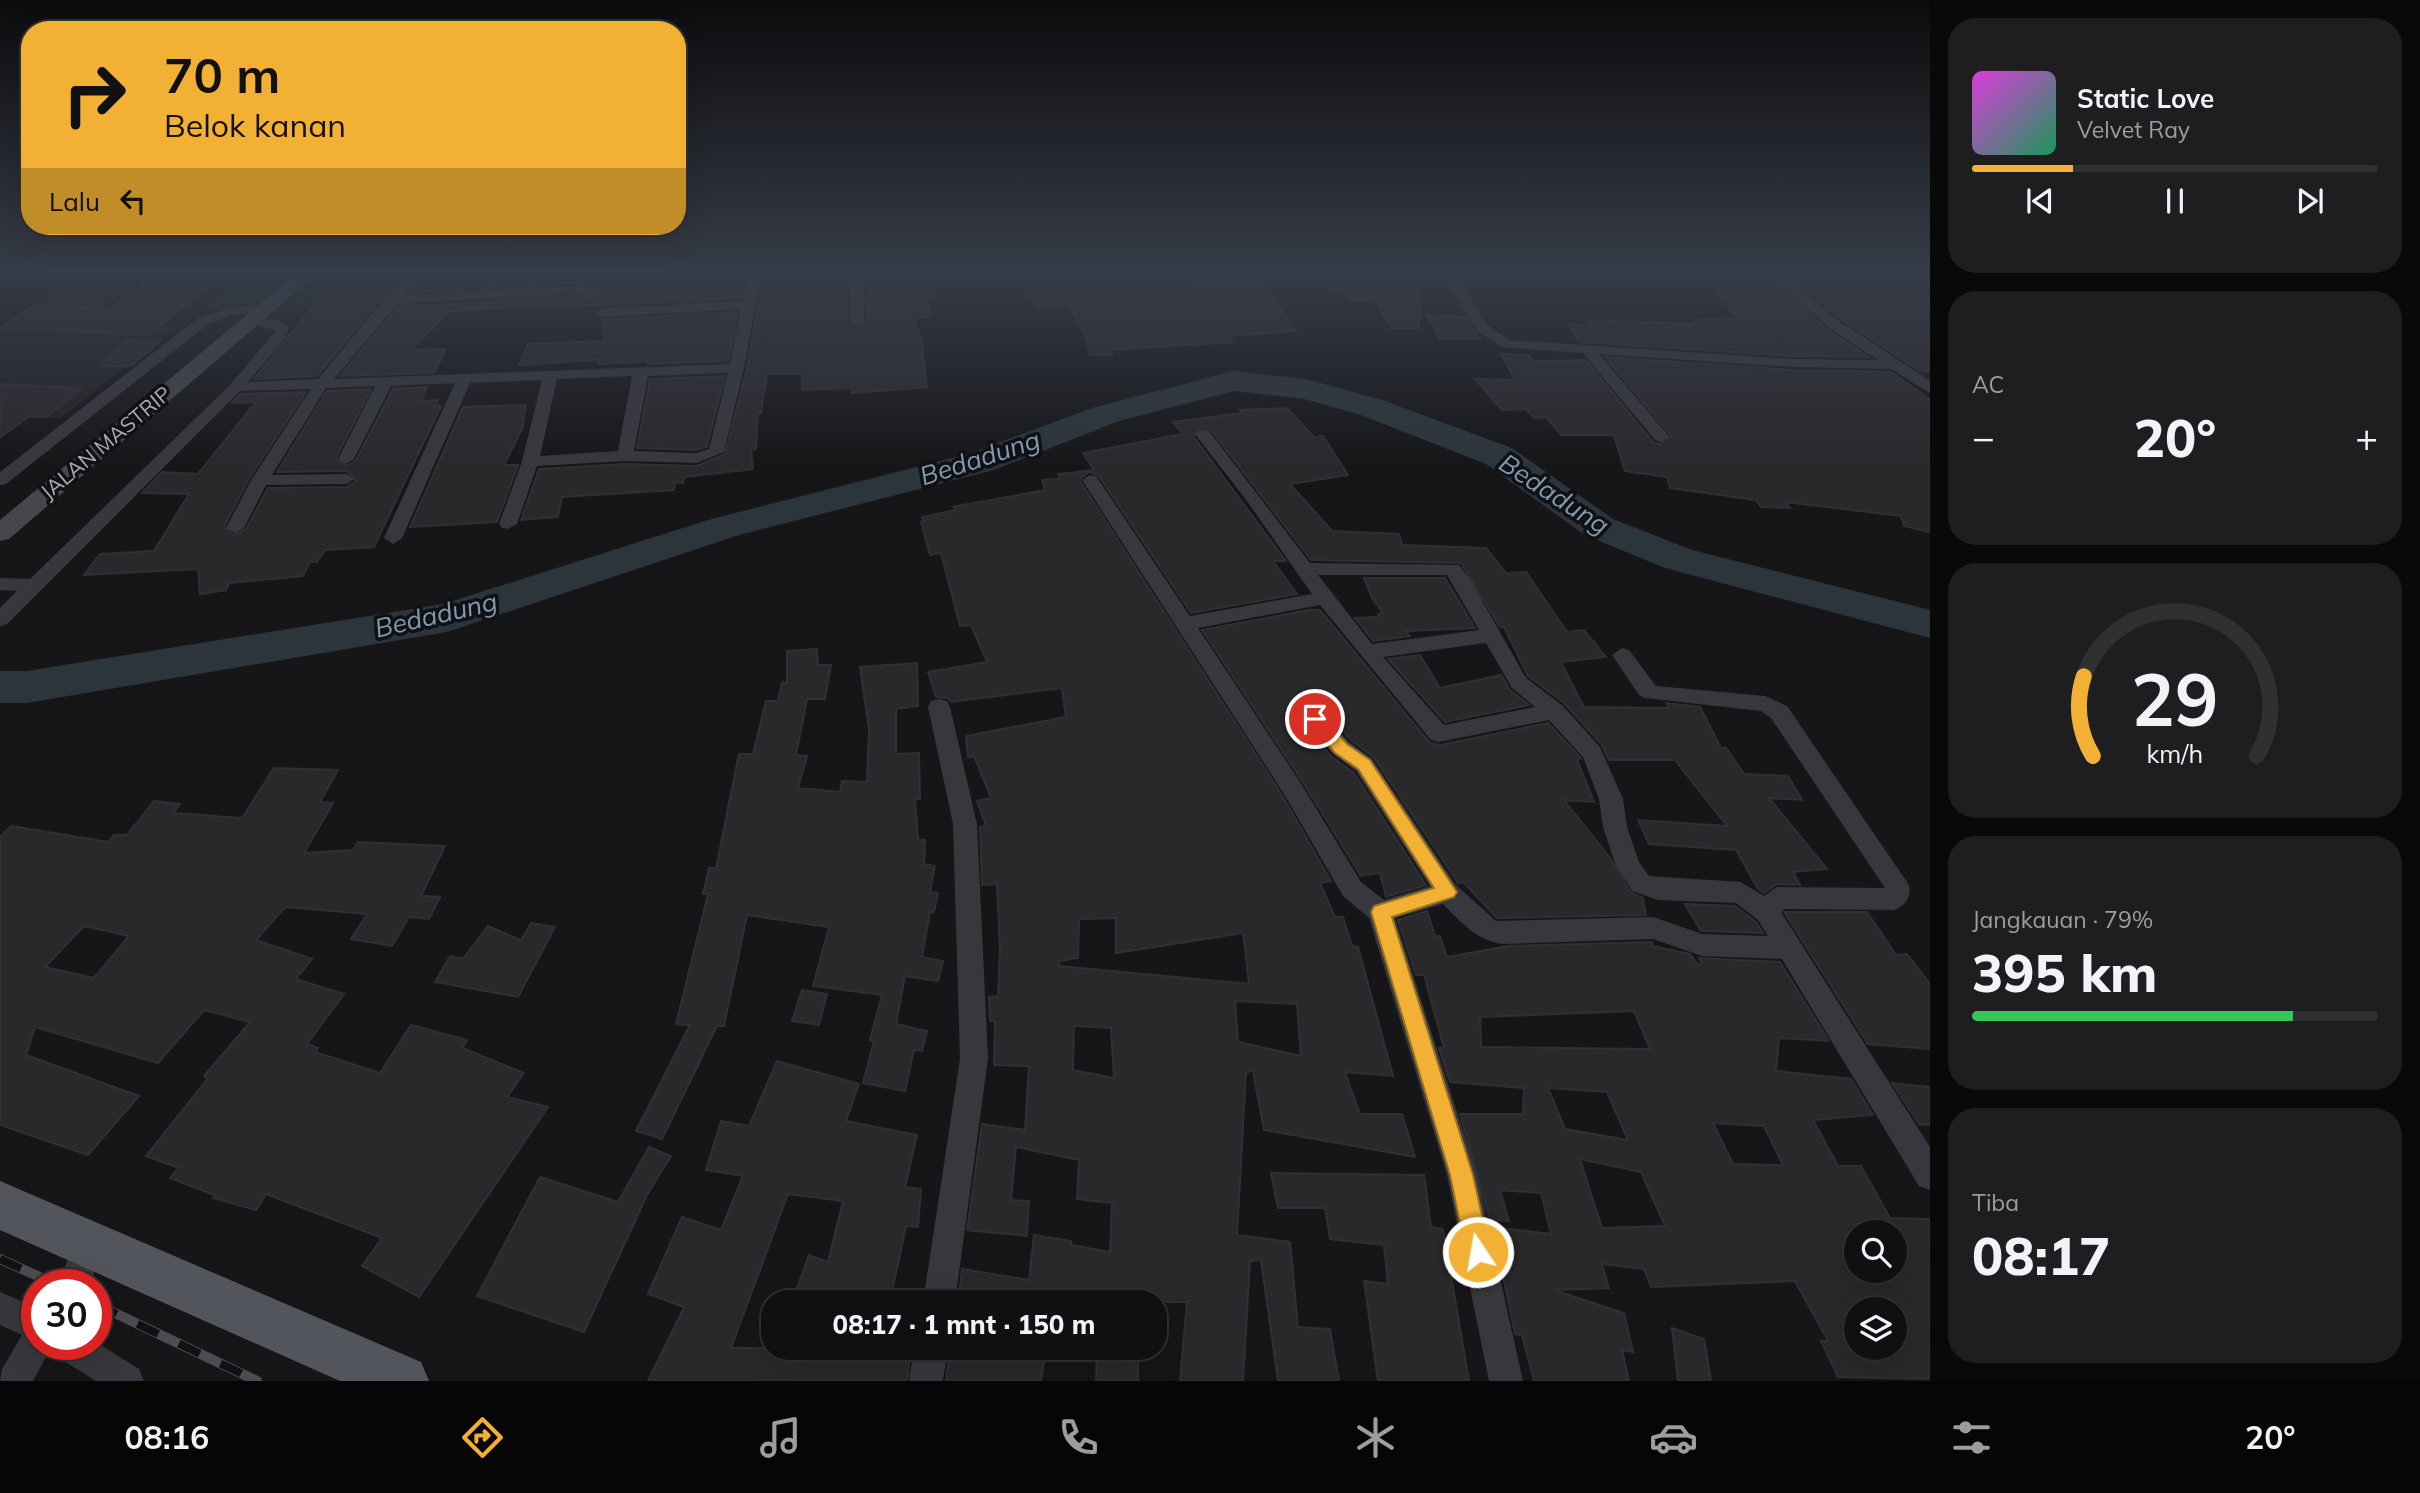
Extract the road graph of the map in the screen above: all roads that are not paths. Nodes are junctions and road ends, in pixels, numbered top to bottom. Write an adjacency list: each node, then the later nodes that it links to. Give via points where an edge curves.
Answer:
1 (183, 337): 26 (street)
2 (232, 337): 29 (main road, JALAN MASTRIP)
3 (277, 337): 16 (street)
4 (362, 337): 15 (street)
5 (742, 337): 10 (street)
6 (1495, 337): 8 (street, via 1525,347)
7 (1854, 337): 9 (street)
8 (1587, 349): 9 (street); 19 (street)
9 (1895, 365): 17 (street)
10 (737, 369): 11 (street); 20 (street, via 720,445 714,453 697,458)
11 (640, 371): 12 (street); 20 (street)
12 (551, 375): 13 (street); 22 (street)
13 (464, 379): 14 (street); 30 (street)
14 (385, 382): 15 (street); 21 (street)
15 (321, 385): 16 (street); 23 (street)
16 (236, 387): 33 (street)
17 (1930, 388)
18 (1203, 434): 31 (street)
19 (1661, 437)
20 (625, 456): 22 (street)
21 (346, 459)
22 (530, 461): 27 (street)
23 (259, 480): 24 (street); 28 (street)
24 (347, 480)
25 (1090, 480): 36 (street)
26 (0, 481)
27 (508, 524)
28 (235, 528)
29 (0, 533)
30 (393, 538)
31 (1305, 569): 34 (street); 37 (street, via 1452,569)
32 (0, 584): 33 (street)
33 (37, 585): 35 (street)
34 (1325, 598): 36 (street); 38 (street)
35 (0, 619)
36 (1185, 624): 44 (street, via 1352,889)
37 (1492, 635): 38 (street); 42 (street, via 1519,683)
38 (1367, 652): 42 (street, via 1439,734)
39 (1622, 655): 45 (street, via 1649,692 1765,704 1779,712 1897,885 1894,899 1777,898)
40 (1302, 704): 43 (street, via 1341,748 1364,765)
41 (939, 707): 50 (street, via 965,824 974,1059)
42 (1554, 711): 45 (street, via 1592,752 1611,799 1628,866 1641,884 1741,893)
43 (1447, 892): 44 (street); 46 (street, via 1491,931 1653,928 1702,945)
44 (1380, 912): 60 (street, via 1462,1175)
45 (1767, 912): 46 (street)
46 (1790, 948): 47 (street)
47 (1930, 1175)
48 (0, 1205): 49 (main road)
49 (82, 1265): 58 (main road)
50 (941, 1290)
51 (0, 1308): 52 (street)
52 (21, 1318)
53 (26, 1360): 56 (street)
54 (94, 1360): 57 (street)
55 (929, 1360): 59 (street)
56 (14, 1381)
57 (127, 1381)
58 (402, 1381)
59 (926, 1381)
60 (1506, 1381)

